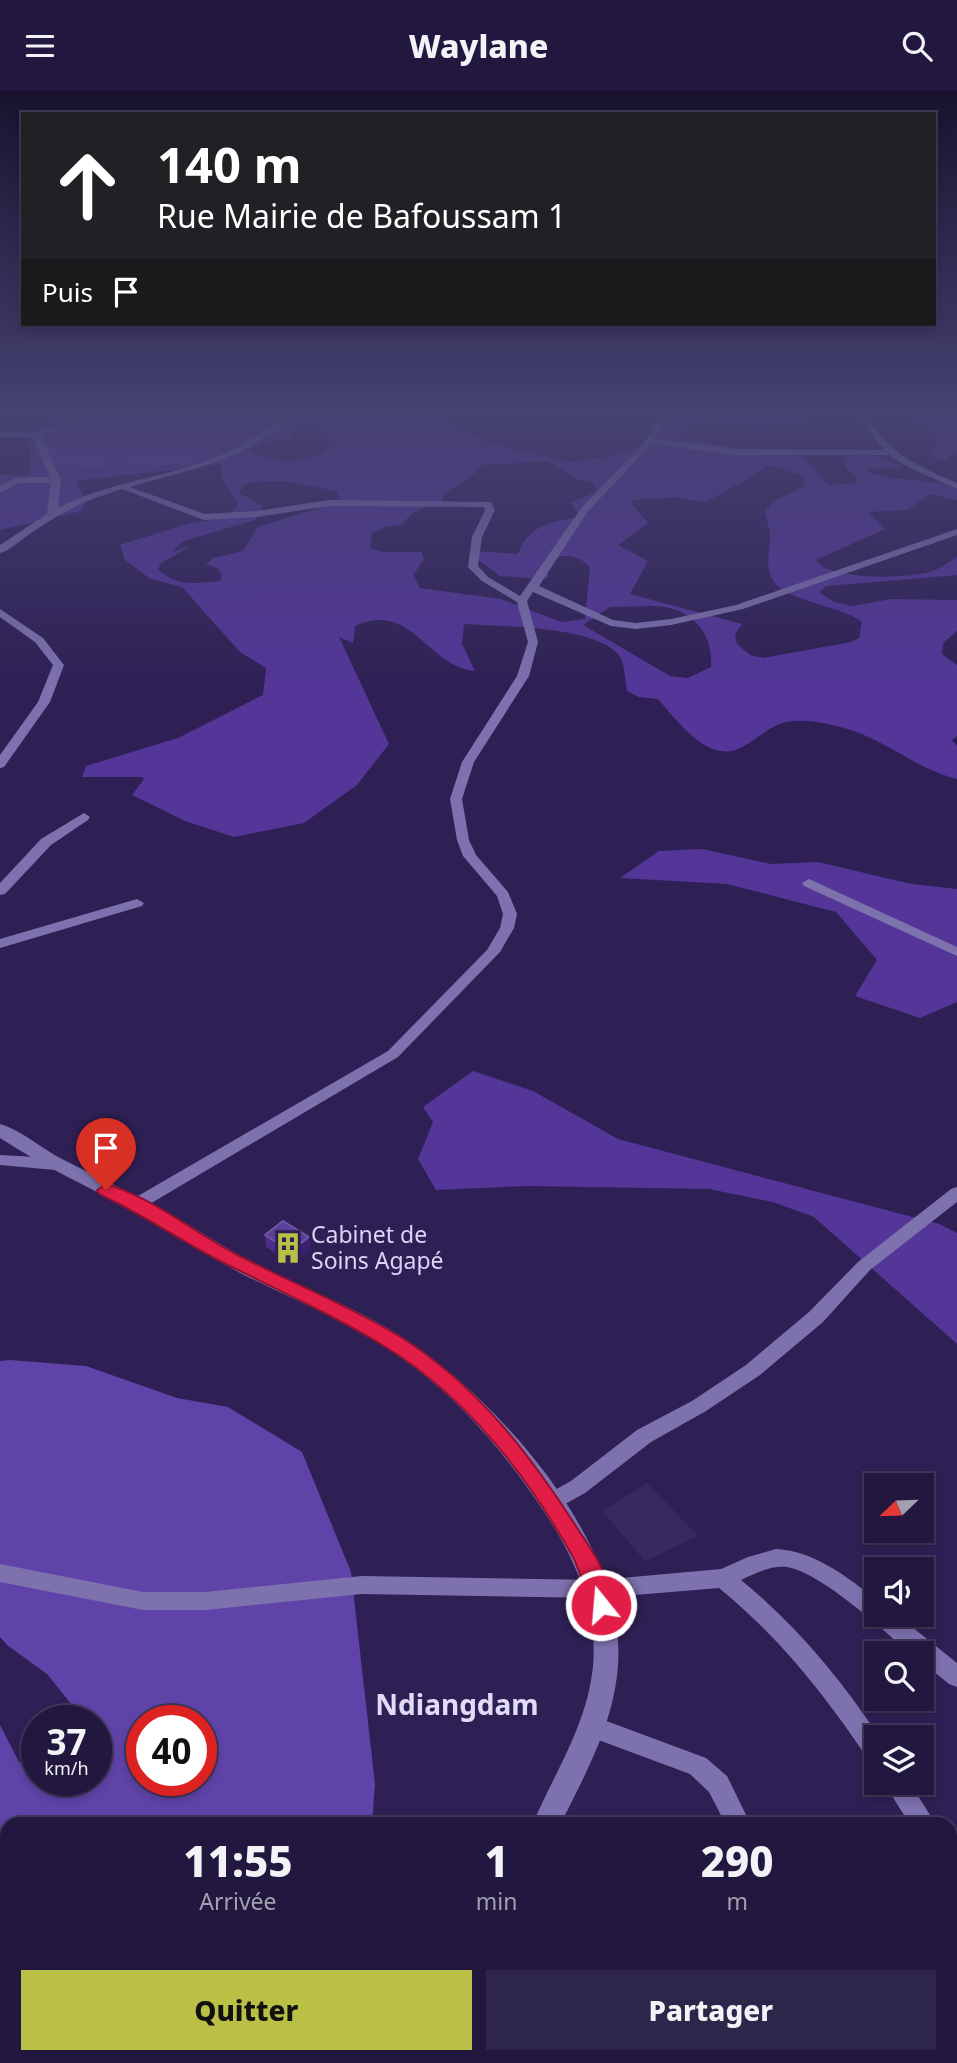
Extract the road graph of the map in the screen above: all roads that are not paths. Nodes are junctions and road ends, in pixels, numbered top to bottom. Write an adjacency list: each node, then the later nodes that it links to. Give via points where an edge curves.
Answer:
1 (53, 502): 5 (street)
2 (84, 502): 5 (street)
3 (161, 502): 9 (street, via 204,517 245,516 329,503 488,504 491,510 472,551 473,568)
4 (592, 502): 8 (street)
5 (52, 514): 7 (street)
6 (957, 532): 8 (street, via 739,607 671,622 611,624)
7 (0, 550)
8 (532, 589): 9 (street)
9 (523, 601): 23 (street, via 533,642 523,676 468,762 456,799 470,856 503,895 510,914 493,952 393,1054)
10 (0, 612): 11 (street, via 40,640 59,665 44,702)
11 (0, 764)
12 (84, 817): 14 (street, via 46,842)
13 (809, 883): 18 (street)
14 (0, 891)
15 (137, 903): 17 (street)
16 (0, 926): 17 (street)
17 (5, 941)
18 (957, 952)
19 (0, 1130): 21 (street)
20 (0, 1160): 21 (street)
21 (55, 1164): 23 (street)
22 (957, 1193): 24 (street, via 864,1266 816,1317 753,1370 643,1436 578,1487)
23 (137, 1204): 24 (street, via 227,1257 394,1342 478,1410)
24 (551, 1502): 27 (street)
25 (0, 1573): 27 (street, via 143,1601 206,1601 362,1585)
26 (723, 1578): 27 (street); 28 (street, via 766,1560 788,1558 813,1568); 32 (street, via 810,1658)
27 (599, 1589): 31 (street, via 606,1652)
28 (864, 1604)
29 (894, 1627): 30 (street)
30 (957, 1677)
31 (593, 1727): 34 (street); 35 (street, via 698,1766 718,1784)
32 (864, 1735)
33 (904, 1795): 36 (street)
34 (550, 1817)
35 (735, 1817)
36 (919, 1817)

